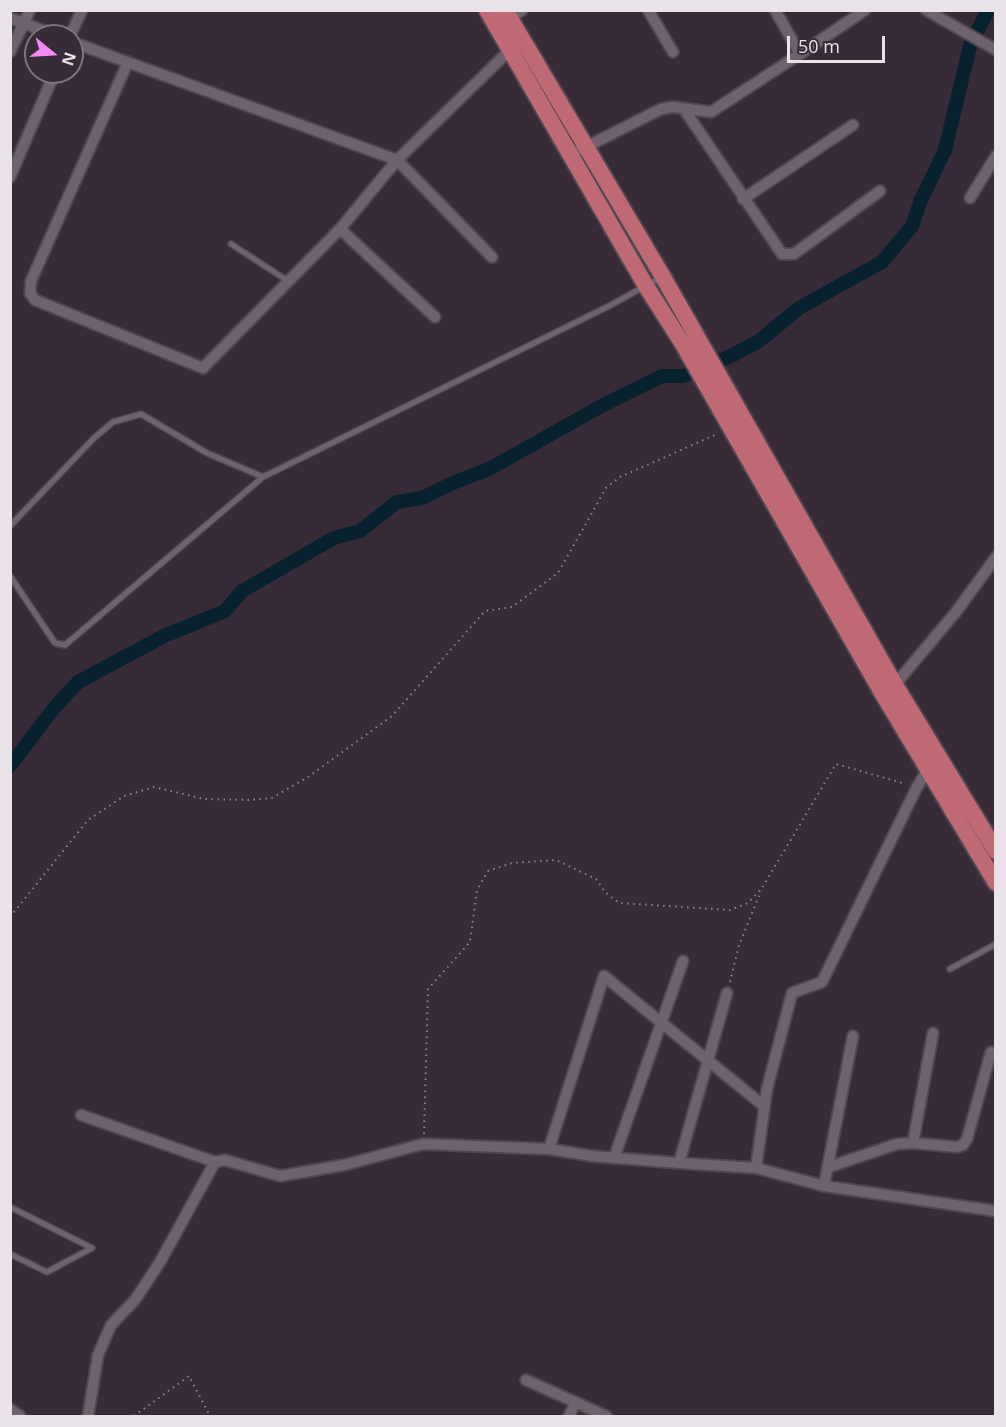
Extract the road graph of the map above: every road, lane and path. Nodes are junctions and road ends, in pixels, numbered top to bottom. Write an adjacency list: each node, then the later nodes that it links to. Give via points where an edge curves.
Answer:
1 (30, 10): 10 (street)
2 (82, 10): 11 (street)
3 (487, 10): 12 (main road)
4 (648, 10): 16 (street)
5 (775, 10): 17 (street)
6 (865, 10): 17 (street)
7 (926, 10): 14 (street)
8 (512, 13): 12 (main road)
9 (10, 18): 10 (street)
10 (23, 23): 15 (street)
11 (76, 24)
12 (516, 45): 22 (main road); 24 (street)
13 (84, 46): 18 (street)
14 (991, 47)
15 (10, 52)
16 (672, 52)
17 (800, 54): 20 (street, via 711,112)
18 (128, 62): 24 (street); 33 (street, via 32,281 30,293 35,300 203,368)
19 (50, 84): 25 (street)
20 (684, 109): 22 (street, via 661,109); 28 (street)
21 (853, 125): 28 (street)
22 (578, 150): 32 (main road); 34 (main road)
23 (996, 156): 27 (street)
24 (397, 160): 29 (street); 31 (street)
25 (10, 177)
26 (880, 191): 28 (street, via 789,255 777,249)
27 (970, 198)
28 (743, 199)
29 (340, 229): 33 (street); 35 (street)
30 (231, 243): 33 (lane)
31 (492, 257)
32 (663, 277): 34 (lane); 36 (main road)
33 (288, 281)
34 (646, 286): 36 (main road); 39 (lane)
35 (435, 316)
36 (691, 342): 37 (main road)
37 (725, 404): 38 (main road); 43 (main road)
38 (731, 428): 43 (main road); 49 (path, via 620,477 606,488 558,573 512,607 485,611 392,716 308,777 272,798 204,799 154,787 124,796 88,820)
39 (263, 477): 40 (lane, via 207,453 141,414 113,422 94,438); 42 (lane, via 65,645 55,643)
40 (10, 526)
41 (996, 557): 43 (street, via 956,612)
42 (10, 576)
43 (889, 691): 44 (main road)
44 (934, 763): 45 (street); 46 (main road); 47 (main road)
45 (917, 787): 48 (path, via 836,764); 59 (street, via 822,982 792,993)
46 (996, 851)
47 (996, 882)
48 (762, 888): 53 (path, via 739,945); 62 (path, via 748,903 729,910 619,903 596,879 556,860 512,863 488,871 477,890 470,942 428,989)
49 (10, 916)
50 (996, 944): 52 (lane)
51 (683, 961): 54 (street)
52 (950, 969)
53 (727, 993): 58 (street)
54 (662, 1023): 58 (street); 63 (street, via 604,976); 64 (street)
55 (933, 1033): 61 (street)
56 (853, 1036): 67 (street)
57 (991, 1052): 61 (street, via 968,1139 963,1145)
58 (708, 1060): 59 (street); 66 (street)
59 (764, 1106): 68 (street)
60 (81, 1115): 65 (street)
61 (913, 1143): 67 (street, via 897,1144)
62 (423, 1144): 63 (street); 65 (street, via 344,1165 280,1176 225,1160)
63 (549, 1149): 64 (street)
64 (614, 1158): 66 (street)
65 (215, 1162): 77 (street, via 154,1271 135,1300 111,1325 98,1355)
66 (679, 1163): 68 (street)
67 (829, 1167): 69 (street)
68 (756, 1168): 69 (street)
69 (824, 1186): 71 (street)
70 (10, 1207): 72 (lane, via 92,1248 47,1272)
71 (996, 1211)
72 (10, 1254)
73 (526, 1380): 74 (street)
74 (576, 1402): 80 (street); 81 (street)
75 (10, 1409): 76 (street)
76 (20, 1416)
77 (88, 1416)
78 (134, 1416): 79 (path, via 189,1376)
79 (210, 1416)
80 (568, 1416)
81 (606, 1416)

